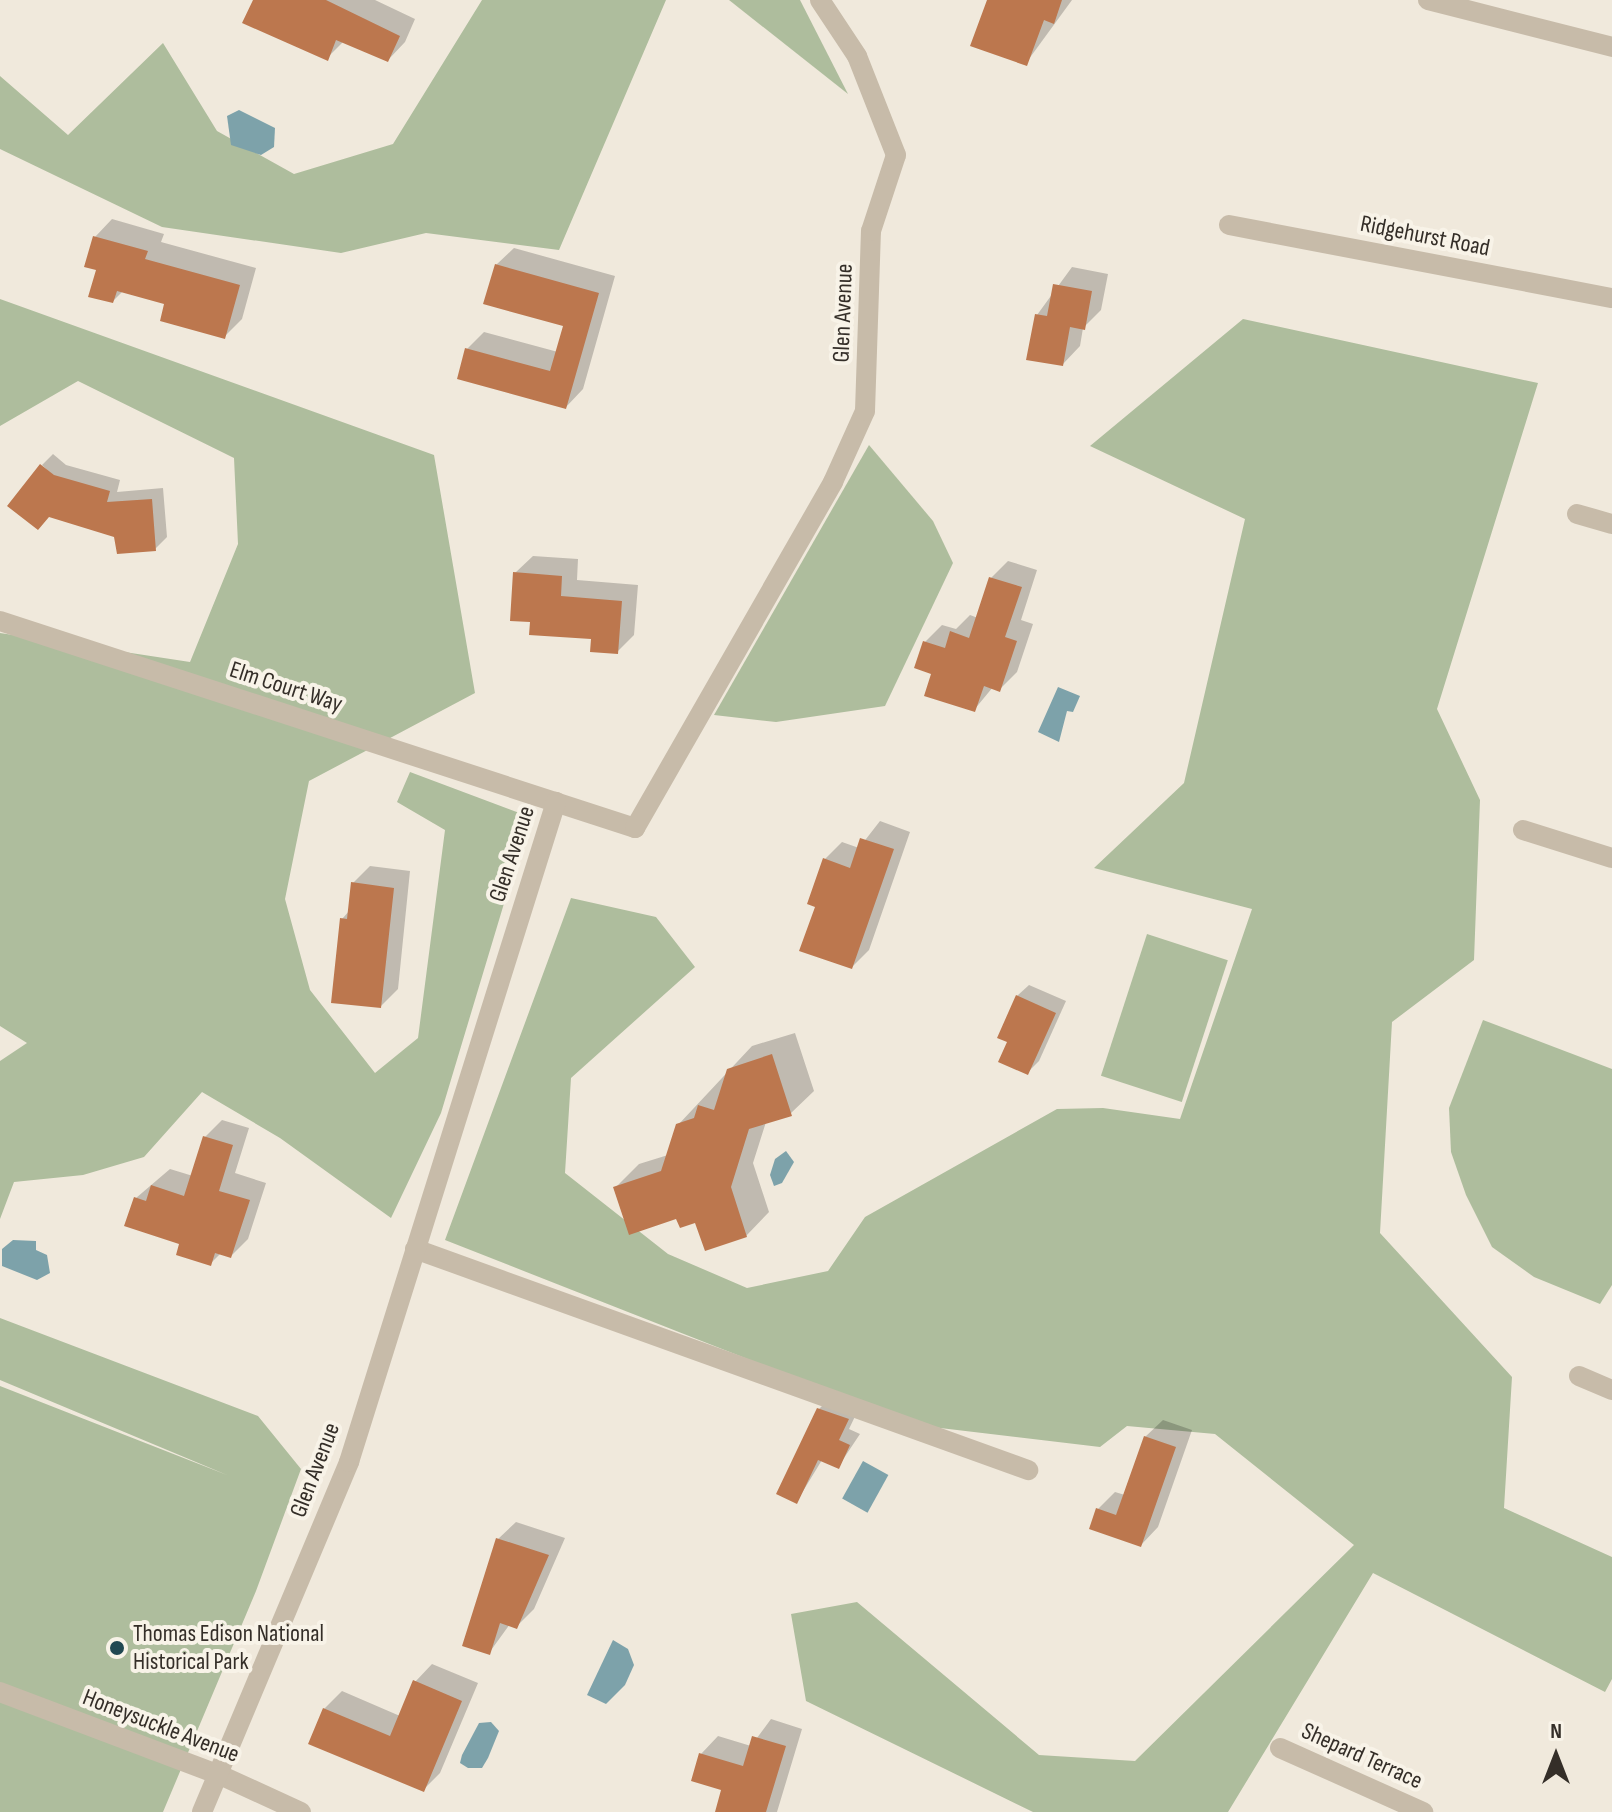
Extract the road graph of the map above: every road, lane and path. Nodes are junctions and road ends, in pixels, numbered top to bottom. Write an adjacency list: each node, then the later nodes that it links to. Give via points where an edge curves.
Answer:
1 (820, 0): 9 (street, Glen Avenue, via 857,56 896,155 871,231 865,411 833,482 635,828)
2 (1428, 0): 3 (street)
3 (1612, 47)
4 (1229, 225): 5 (street, Ridgehurst Road)
5 (1612, 298)
6 (1577, 514): 7 (street)
7 (1612, 524)
8 (0, 621): 9 (street, Elm Court Way)
9 (556, 802): 12 (street, Glen Avenue)
10 (1523, 830): 11 (street)
11 (1612, 858)
12 (415, 1249): 15 (street); 18 (street, Glen Avenue, via 349,1462)
13 (1579, 1376): 14 (street)
14 (1612, 1390)
15 (1028, 1470)
16 (0, 1692): 18 (street, Honeysuckle Avenue)
17 (1280, 1748): 21 (street, Shepard Terrace)
18 (220, 1775): 19 (street, Glen Avenue); 20 (street, Honeysuckle Avenue)
19 (202, 1812)
20 (301, 1812)
21 (1423, 1812)

